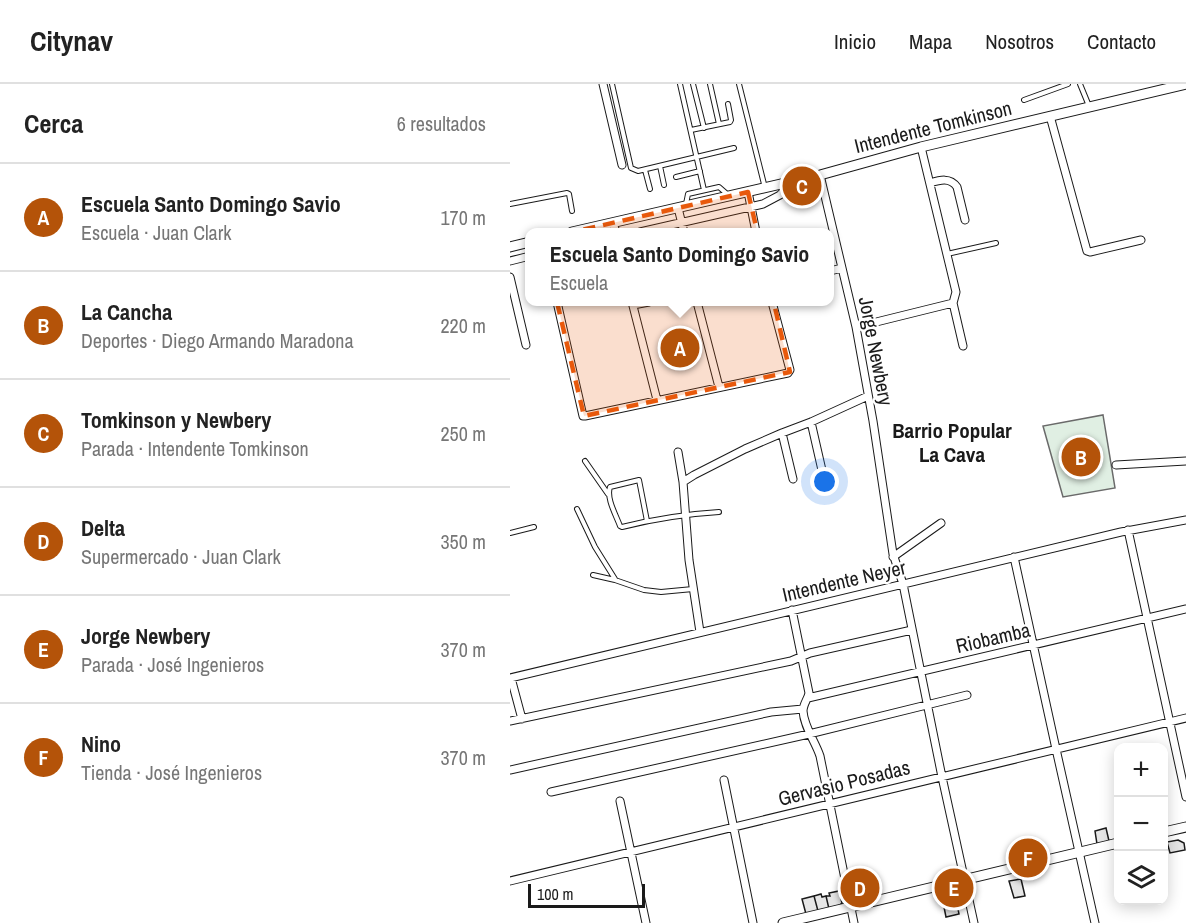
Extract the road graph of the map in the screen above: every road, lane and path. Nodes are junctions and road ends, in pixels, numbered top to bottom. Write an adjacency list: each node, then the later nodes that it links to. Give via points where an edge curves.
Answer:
1 (603, 84): 20 (street)
2 (612, 84): 22 (lane, via 631,168)
3 (680, 84): 16 (lane)
4 (693, 84): 15 (lane)
5 (710, 84): 14 (lane)
6 (739, 84): 29 (lane)
7 (1068, 84): 10 (lane)
8 (1080, 84): 12 (lane)
9 (1186, 84): 12 (street, Intendente Tomkinson)
10 (1024, 100)
11 (728, 104): 14 (lane, via 731,121)
12 (1089, 107): 13 (street, Intendente Tomkinson)
13 (1050, 116): 17 (street, Intendente Tomkinson); 46 (street, via 1087,251)
14 (719, 124): 15 (lane)
15 (704, 128): 16 (lane)
16 (691, 130): 19 (lane)
17 (921, 147): 24 (street, Intendente Tomkinson); 27 (street)
18 (734, 148): 19 (lane)
19 (696, 156): 21 (lane); 23 (lane)
20 (622, 165)
21 (660, 166): 22 (lane); 28 (lane)
22 (645, 170): 30 (lane)
23 (700, 171): 25 (lane); 31 (lane)
24 (820, 175): 26 (street, Intendente Tomkinson); 44 (street, Jorge Newbery)
25 (676, 177)
26 (794, 180): 29 (street, Intendente Tomkinson); 36 (street, via 780,195)
27 (930, 183): 38 (street, via 955,183); 50 (street)
28 (664, 185)
29 (765, 188): 32 (street, Intendente Tomkinson)
30 (650, 189)
31 (704, 190): 33 (lane, via 719,187); 35 (lane, via 688,194)
32 (748, 192): 33 (street, Intendente Tomkinson); 36 (street)
33 (730, 196): 35 (street, Intendente Tomkinson)
34 (510, 204): 37 (lane, via 567,193)
35 (682, 207): 39 (street); 40 (street, Intendente Tomkinson)
36 (751, 207): 39 (street); 43 (street)
37 (572, 211)
38 (965, 220)
39 (683, 223): 41 (street); 42 (street)
40 (614, 228)
41 (659, 228)
42 (684, 228)
43 (755, 228)
44 (833, 228)
45 (834, 234): 53 (street, Jorge Newbery)
46 (1141, 240)
47 (525, 243): 49 (street)
48 (996, 243): 50 (lane)
49 (510, 247)
50 (947, 255): 56 (street, via 956,292)
51 (525, 257): 52 (street)
52 (510, 261)
53 (842, 268): 54 (street); 61 (street, Jorge Newbery)
54 (834, 270)
55 (510, 277): 62 (street)
56 (953, 303): 61 (street); 63 (street)
57 (558, 306): 66 (street, via 584,416)
58 (634, 306): 66 (street)
59 (698, 306): 64 (street)
60 (773, 306): 64 (street, via 789,372)
61 (856, 327): 65 (street, Jorge Newbery)
62 (526, 345)
63 (963, 346)
64 (720, 387): 66 (street)
65 (868, 396): 67 (street); 86 (street, Jorge Newbery)
66 (657, 400)
67 (811, 422): 68 (street); 74 (street)
68 (782, 433): 73 (street); 75 (street)
69 (678, 452): 75 (street)
70 (585, 461): 76 (lane)
71 (1186, 461): 72 (street)
72 (1116, 465)
73 (793, 479)
74 (824, 479)
75 (684, 482): 79 (street)
76 (608, 495): 81 (lane, via 620,526); 81 (lane, via 610,487 639,480)
77 (578, 509): 89 (lane)
78 (719, 512): 79 (lane)
79 (687, 514): 81 (lane); 91 (street)
80 (1186, 520): 84 (street, Intendente Neyer)
81 (647, 521)
82 (940, 523): 86 (street)
83 (534, 527): 85 (lane)
84 (1128, 530): 87 (street, Intendente Neyer); 94 (street)
85 (510, 533)
86 (893, 556): 90 (street, Jorge Newbery)
87 (1014, 557): 90 (street, Intendente Neyer); 97 (street)
88 (594, 575): 89 (lane)
89 (615, 579): 91 (lane, via 644,590)
90 (903, 584): 93 (street, Intendente Neyer); 95 (street, Jorge Newbery)
91 (693, 590): 96 (street)
92 (1186, 609): 94 (street, Riobamba)
93 (792, 610): 96 (street, Intendente Neyer); 98 (street)
94 (1147, 618): 97 (street, Riobamba); 108 (street)
95 (912, 630): 98 (street); 99 (street, Jorge Newbery)
96 (700, 632): 100 (street, Intendente Neyer)
97 (1034, 645): 99 (street, Riobamba); 110 (street)
98 (801, 657): 102 (street); 106 (street)
99 (920, 672): 102 (street, Riobamba); 103 (street, Jorge Newbery)
100 (511, 678): 106 (street)
101 (967, 695): 103 (street)
102 (808, 698): 104 (street)
103 (927, 705): 109 (street); 112 (street, Jorge Newbery)
104 (803, 709): 109 (street); 111 (street, via 771,712)
105 (1186, 718): 108 (street, Gervasio Posadas)
106 (522, 719): 107 (street)
107 (510, 722)
108 (1169, 722): 110 (street, Gervasio Posadas); 115 (street)
109 (809, 734): 114 (street); 117 (street, via 820,756)
110 (1056, 749): 112 (street, Gervasio Posadas); 123 (street)
111 (510, 770)
112 (942, 777): 117 (street, Gervasio Posadas); 124 (street, Jorge Newbery)
113 (724, 780): 118 (street)
114 (551, 792)
115 (1186, 797)
116 (620, 801): 122 (street)
117 (829, 804): 118 (street, Gervasio Posadas); 126 (street)
118 (734, 827): 122 (street, Gervasio Posadas); 128 (street)
119 (1186, 827): 120 (street)
120 (1168, 831)
121 (1114, 844): 123 (street)
122 (632, 852): 125 (street, Gervasio Posadas); 127 (street)
123 (1079, 852): 124 (street); 132 (street)
124 (964, 879): 126 (street); 131 (street, Jorge Newbery)
125 (510, 881)
126 (850, 907): 129 (street); 130 (street)
127 (646, 923)
128 (753, 923)
129 (783, 923)
130 (854, 923)
131 (974, 923)
132 (1095, 923)

